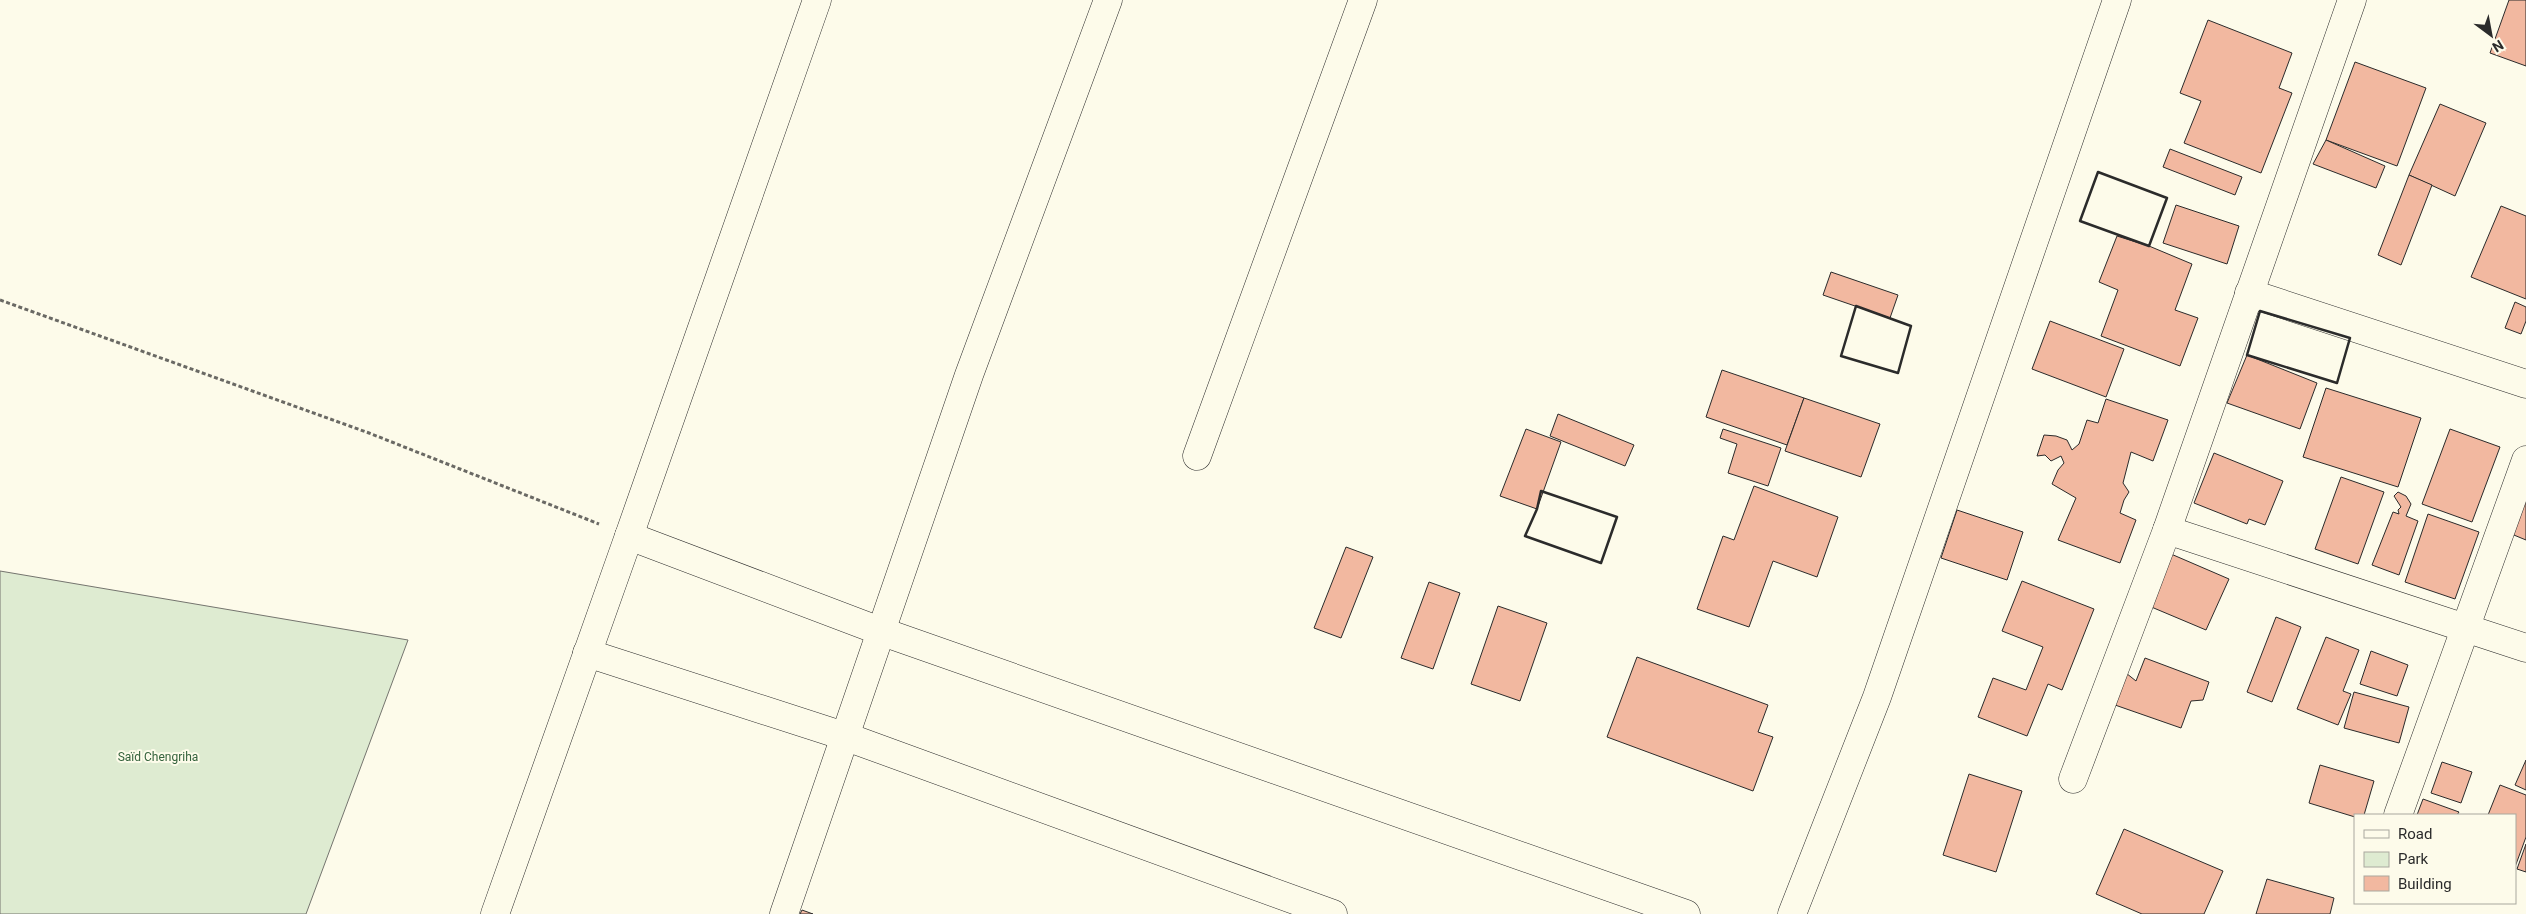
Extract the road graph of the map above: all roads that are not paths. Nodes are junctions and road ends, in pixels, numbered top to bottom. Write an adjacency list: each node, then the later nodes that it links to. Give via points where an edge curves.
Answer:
1 (817, 0): 11 (street)
2 (1108, 0): 13 (street, via 969,376)
3 (1363, 0): 8 (street)
4 (2117, 0): 23 (street, via 1877,697)
5 (2352, 0): 6 (street)
6 (2249, 293): 7 (street); 10 (street)
7 (2526, 384)
8 (1197, 456)
9 (2526, 460): 12 (street)
10 (2167, 530): 12 (street); 17 (street)
11 (629, 536): 13 (street); 15 (street)
12 (2466, 627): 14 (street); 18 (street)
13 (880, 631): 16 (street); 22 (street)
14 (2526, 648)
15 (587, 653): 16 (street); 19 (street)
16 (844, 736): 20 (street); 21 (street)
17 (2073, 779)
18 (2398, 814)
19 (495, 914)
20 (784, 914)
21 (1333, 914)
22 (1686, 914)
23 (1792, 914)

